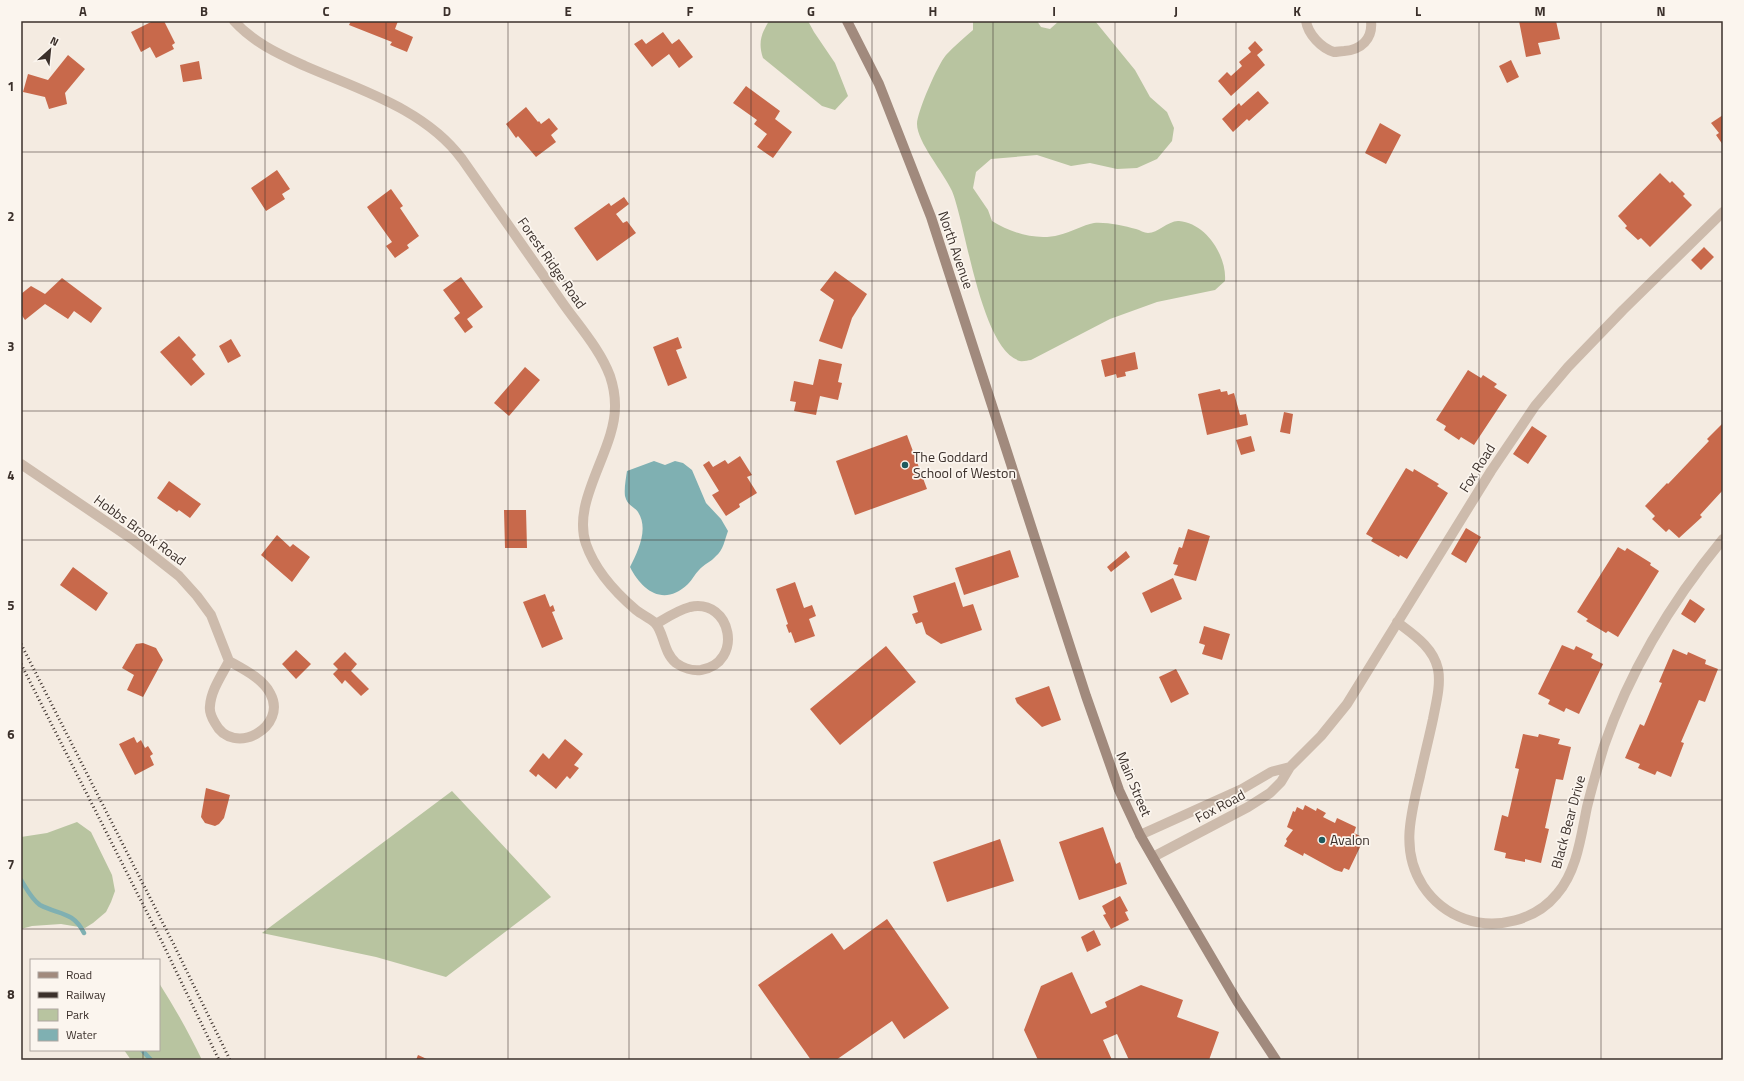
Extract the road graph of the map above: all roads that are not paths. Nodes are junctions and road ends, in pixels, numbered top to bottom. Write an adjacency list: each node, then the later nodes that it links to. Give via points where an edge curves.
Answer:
1 (234, 21): 10 (street, Forest Ridge Road, via 253,39 271,50 388,102 423,122 449,142 593,346 609,375 615,416 585,510 584,535 605,578 633,608)
2 (847, 21): 7 (main road, North Avenue, via 879,84 928,211)
3 (1306, 21): 4 (street, via 1307,29 1319,42 1334,52 1353,50 1365,44 1372,28)
4 (1370, 21)
5 (1723, 212): 9 (street, Fox Road, via 1568,366 1535,406)
6 (21, 464): 11 (street, Hobbs Brook Road, via 126,535 179,576 211,615)
7 (1021, 494): 13 (main road, Main Street, via 1096,726 1119,790)
8 (1723, 539): 9 (street, Black Bear Drive, via 1673,606 1628,686 1593,782 1576,852 1564,885 1539,910 1520,919 1481,923 1459,917 1428,892 1415,870 1408,845 1410,817 1435,711 1438,677 1436,663 1427,647)
9 (1397, 622): 12 (street, Fox Road, via 1340,714)
10 (656, 624): 10 (street, via 667,652 682,667 696,670 711,667 726,652 729,638 725,624 717,613 711,610 690,607)
11 (229, 661): 11 (street, via 254,676 270,693 273,714 269,724 262,732 252,737 232,738 223,733 211,717 212,697)
12 (1290, 767): 13 (street, Fox Road, via 1272,772 1242,789); 14 (street, Fox Road, via 1276,788 1256,803)
13 (1140, 835): 14 (main road, Main Street)
14 (1153, 857): 15 (main road, Main Street, via 1237,1001)
15 (1276, 1060)

